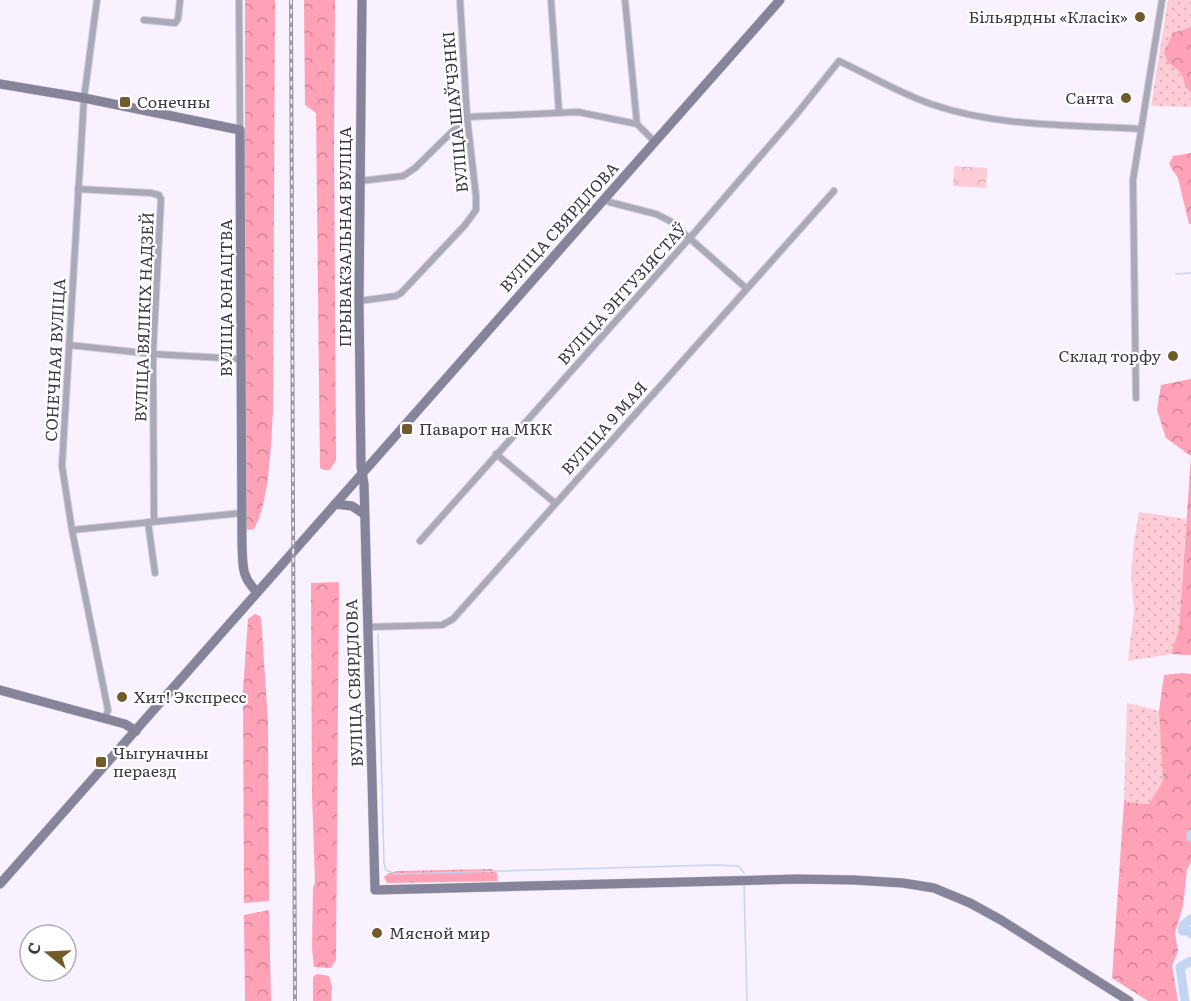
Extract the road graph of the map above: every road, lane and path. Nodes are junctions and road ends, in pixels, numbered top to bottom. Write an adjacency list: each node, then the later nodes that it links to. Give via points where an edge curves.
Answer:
1 (97, 0): 12 (street, СОНЕЧНАЯ ВУЛІЦА)
2 (180, 0): 10 (street, via 175,23)
3 (239, 0): 17 (street, ВУЛІЦА ЮНАЦТВА)
4 (362, 0): 19 (street, ПРЫВАКЗАЛЬНАЯ ВУЛІЦА)
5 (460, 0): 14 (street, ВУЛІЦА ШАЎЧЭНКІ)
6 (550, 0): 13 (street)
7 (625, 0): 15 (street)
8 (780, 0): 18 (street, ВУЛІЦА СВЯРДЛОВА)
9 (1162, 0): 16 (street)
10 (144, 20)
11 (0, 84): 12 (street)
12 (84, 98): 17 (street); 20 (street, СОНЕЧНАЯ ВУЛІЦА)
13 (559, 112): 14 (street); 15 (street)
14 (467, 117): 19 (street, via 403,176); 25 (street, ВУЛІЦА ШАЎЧЭНКІ, via 476,210 401,293)
15 (637, 124): 18 (street)
16 (1141, 129): 23 (street, ВУЛІЦА ЭНТУЗІЯСТАЎ, via 1020,121 945,108 838,61); 29 (street, via 1133,180)
17 (240, 130): 28 (street, ВУЛІЦА ЮНАЦТВА)
18 (656, 142): 22 (street, ВУЛІЦА СВЯРДЛОВА)
19 (360, 181): 25 (street, ПРЫВАКЗАЛЬНАЯ ВУЛІЦА)
20 (78, 189): 26 (street, СОНЕЧНАЯ ВУЛІЦА); 27 (street, ВУЛІЦА ВЯЛІКІХ НАДЗЕЙ, via 151,193 161,198)
21 (834, 191): 24 (street, ВУЛІЦА 9 МАЯ)
22 (605, 198): 23 (street, via 656,214); 31 (street, ВУЛІЦА СВЯРДЛОВА)
23 (691, 238): 24 (street); 32 (street, ВУЛІЦА ЭНТУЗІЯСТАЎ)
24 (746, 288): 34 (street, ВУЛІЦА 9 МАЯ)
25 (359, 301): 30 (street, ПРЫВАКЗАЛЬНАЯ ВУЛІЦА)
26 (69, 345): 27 (street); 39 (street, СОНЕЧНАЯ ВУЛІЦА, via 62,466)
27 (153, 354): 28 (street); 38 (street, ВУЛІЦА ВЯЛІКІХ НАДЗЕЙ)
28 (241, 359): 36 (street, ВУЛІЦА ЮНАЦТВА)
29 (1136, 398)
30 (361, 446): 31 (street, via 366,451); 33 (street, ПРЫВАКЗАЛЬНАЯ ВУЛІЦА)
31 (381, 453): 33 (street, ВУЛІЦА СВЯРДЛОВА)
32 (496, 454): 34 (street); 40 (street, ВУЛІЦА ЭНТУЗІЯСТАЎ)
33 (362, 474): 35 (street, ВУЛІЦА СВЯРДЛОВА); 37 (street, ВУЛІЦА СВЯРДЛОВА)
34 (555, 503): 43 (street, ВУЛІЦА 9 МАЯ, via 453,619 442,625)
35 (335, 504): 37 (street, via 352,506); 42 (street, ВУЛІЦА СВЯРДЛОВА)
36 (242, 513): 38 (street); 42 (street, ВУЛІЦА ЮНАЦТВА, via 244,573)
37 (364, 514): 43 (street, ВУЛІЦА СВЯРДЛОВА)
38 (151, 521): 39 (street); 41 (street, ВУЛІЦА ВЯЛІКІХ НАДЗЕЙ)
39 (72, 530): 45 (street, СОНЕЧНАЯ ВУЛІЦА, via 108,710)
40 (420, 541)
41 (155, 573)
42 (256, 591): 46 (street, ВУЛІЦА СВЯРДЛОВА)
43 (368, 627): 48 (street, ВУЛІЦА СВЯРДЛОВА, via 375,890 798,879 919,885 950,894 1001,920)
44 (0, 690): 45 (street)
45 (105, 719): 46 (street)
46 (136, 731): 47 (street, ВУЛІЦА СВЯРДЛОВА)
47 (0, 884)
48 (1130, 1001)

